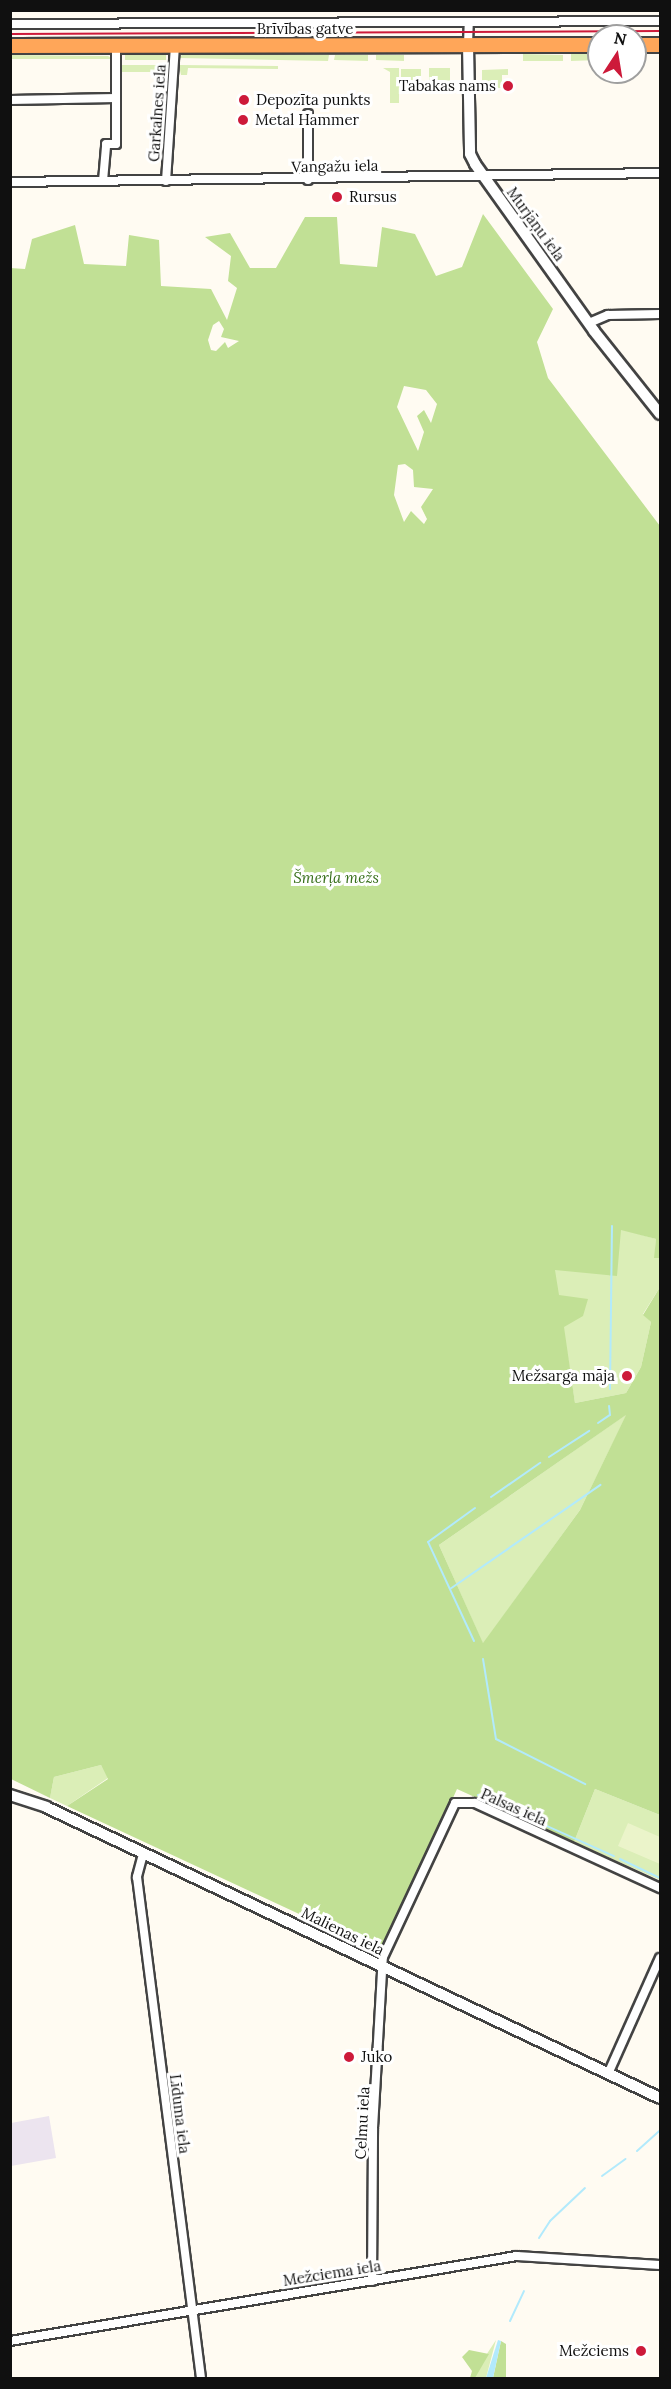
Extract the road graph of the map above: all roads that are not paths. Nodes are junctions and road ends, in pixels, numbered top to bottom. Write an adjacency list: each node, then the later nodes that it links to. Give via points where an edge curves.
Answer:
1 (437, 15): 3 (street, Brīvības gatve); 4 (street, Brīvības gatve)
2 (660, 21): 3 (street, Brīvības gatve)
3 (469, 22): 6 (street, Murjāņu iela)
4 (10, 24)
5 (116, 45): 8 (highway, Brīvības gatve); 9 (highway, Brīvības gatve); 10 (street)
6 (468, 45): 7 (highway, Brīvības gatve); 9 (highway, Brīvības gatve); 14 (street, Murjāņu iela, via 470,153)
7 (587, 45)
8 (10, 46)
9 (175, 46): 18 (street, Garkalnes iela)
10 (116, 98): 11 (street); 16 (street, via 116,144 106,144)
11 (10, 100)
12 (308, 114): 15 (street)
13 (660, 173): 14 (street, Vangažu iela)
14 (483, 176): 15 (street, Vangažu iela); 20 (street, Murjāņu iela)
15 (308, 180): 18 (street, Vangažu iela)
16 (102, 181): 17 (street, Vangažu iela); 18 (street, Vangažu iela)
17 (10, 182)
18 (166, 182)
19 (660, 314): 20 (street, via 608,315)
20 (589, 323): 21 (street, Murjāņu iela)
21 (660, 414)
22 (10, 1795): 23 (street, Malienas iela, via 46,1807)
23 (143, 1854): 26 (street, Malienas iela); 31 (street, Līduma iela, via 137,1877)
24 (660, 1888): 26 (street, Palsas iela, via 475,1803 459,1800 452,1806)
25 (660, 1958): 27 (street)
26 (382, 1967): 27 (street, Malienas iela); 30 (street, Celmu iela)
27 (608, 2074): 28 (street, Malienas iela)
28 (660, 2098)
29 (660, 2265): 30 (street, Mežciema iela, via 517,2256)
30 (372, 2281): 31 (street, Mežciema iela)
31 (192, 2310): 32 (street, Mežciema iela); 33 (street, Līduma iela)
32 (10, 2341)
33 (201, 2379)

